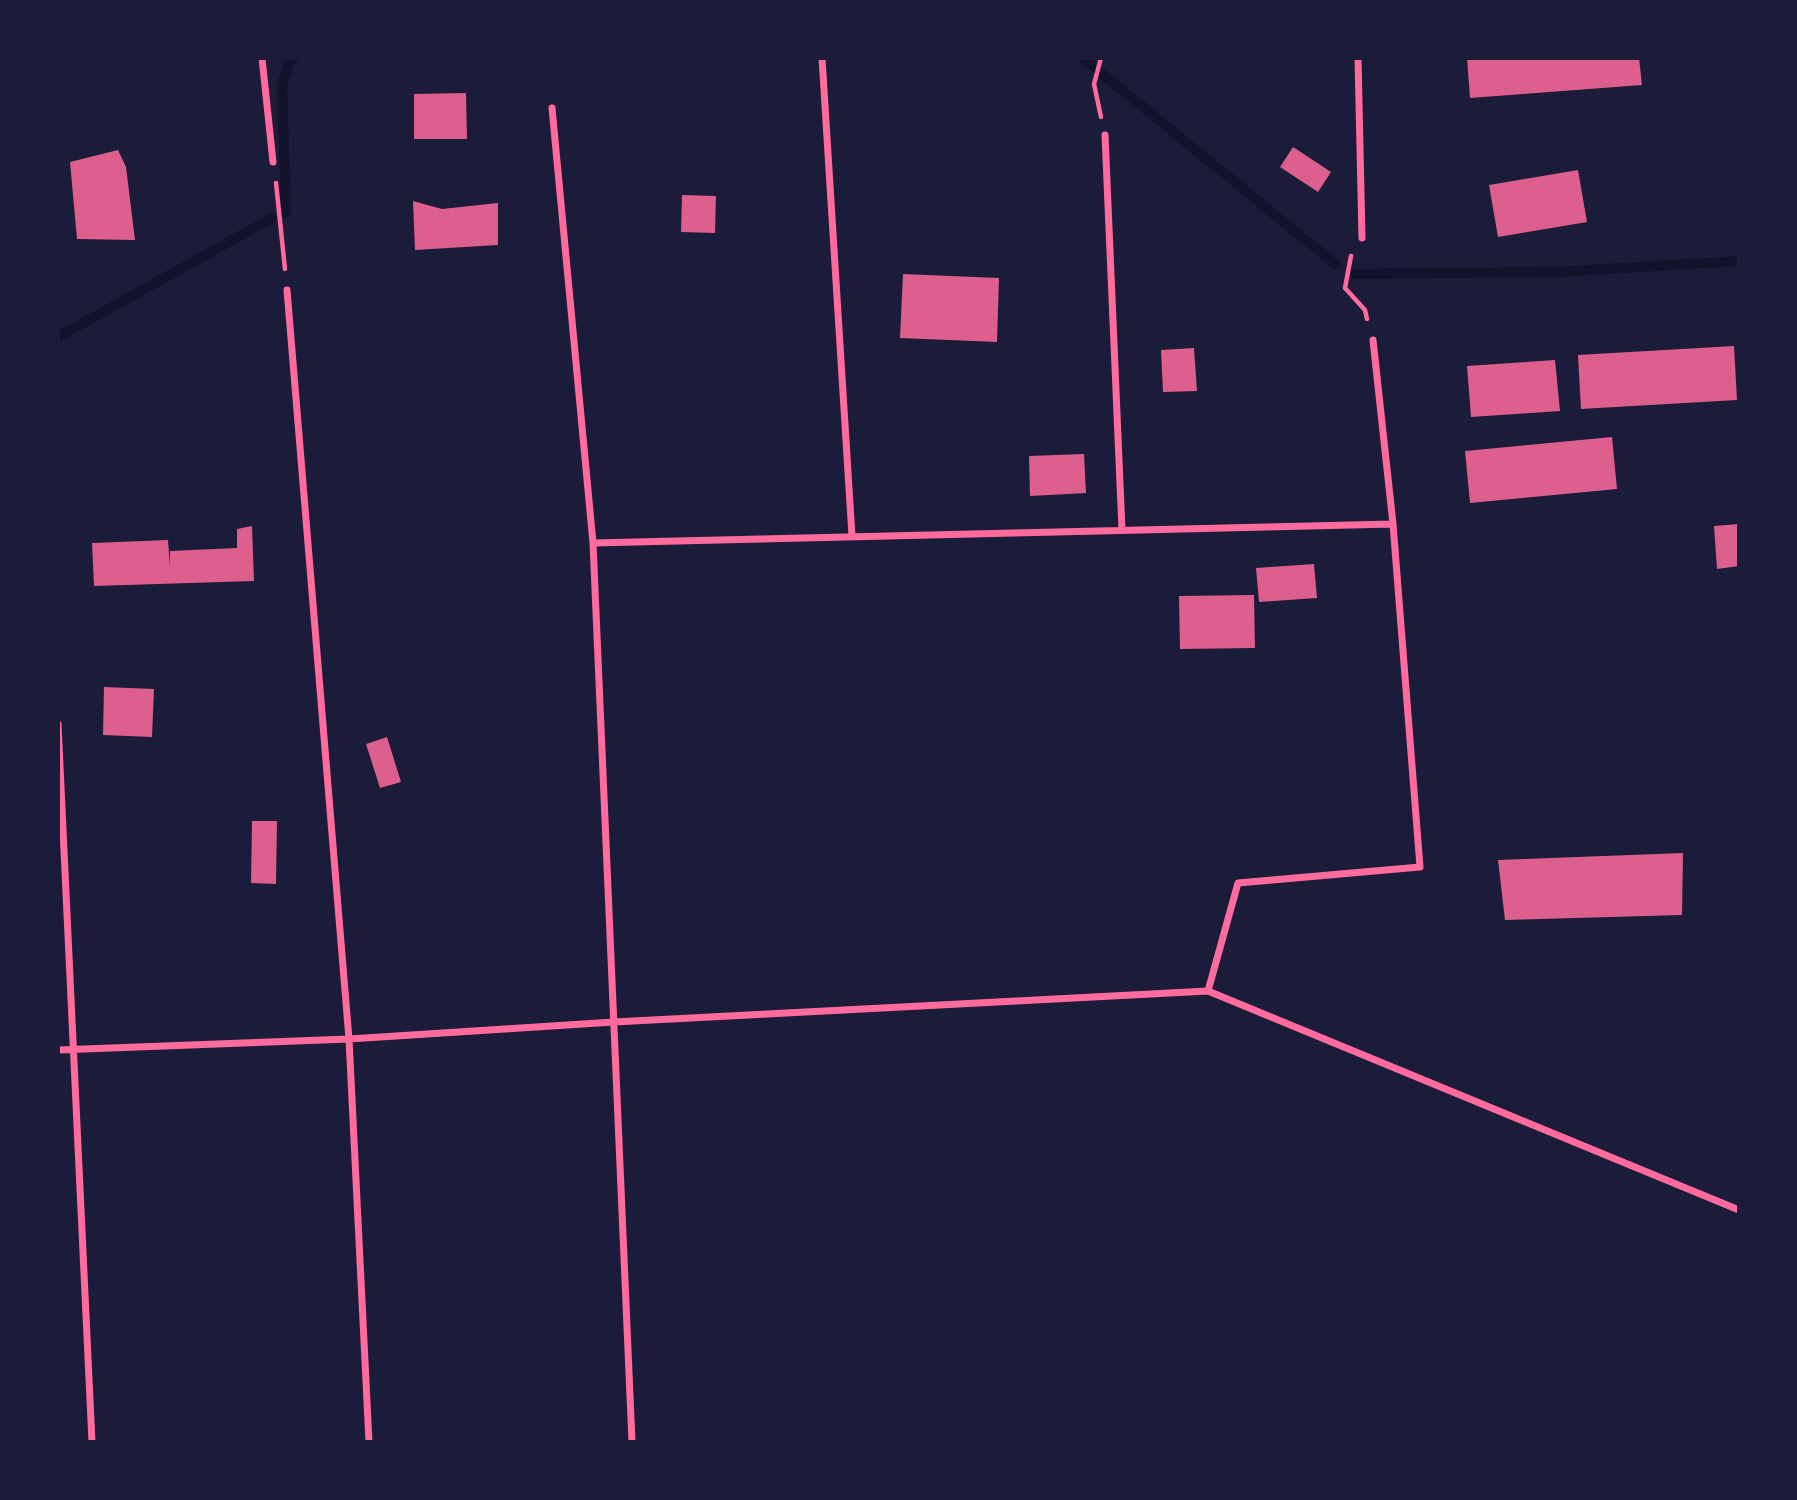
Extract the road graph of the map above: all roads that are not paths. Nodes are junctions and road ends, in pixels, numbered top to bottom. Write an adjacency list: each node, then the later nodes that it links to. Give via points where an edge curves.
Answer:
1 (262, 58): 6 (street)
2 (1359, 58): 7 (street)
3 (822, 60): 12 (street)
4 (552, 108): 13 (street)
5 (1105, 135): 11 (street)
6 (273, 162)
7 (1362, 238)
8 (287, 290): 17 (street)
9 (1373, 340): 10 (street)
10 (1393, 524): 11 (street); 15 (street, via 1420,867 1238,883)
11 (1122, 530): 12 (street)
12 (852, 536): 13 (street)
13 (593, 543): 16 (street)
14 (58, 724): 18 (street)
15 (1208, 991): 16 (street); 20 (street)
16 (614, 1022): 17 (street); 23 (street)
17 (349, 1039): 18 (street); 22 (street)
18 (72, 1049): 19 (street); 21 (street)
19 (58, 1050)
20 (1739, 1210)
21 (92, 1442)
22 (369, 1442)
23 (632, 1442)

